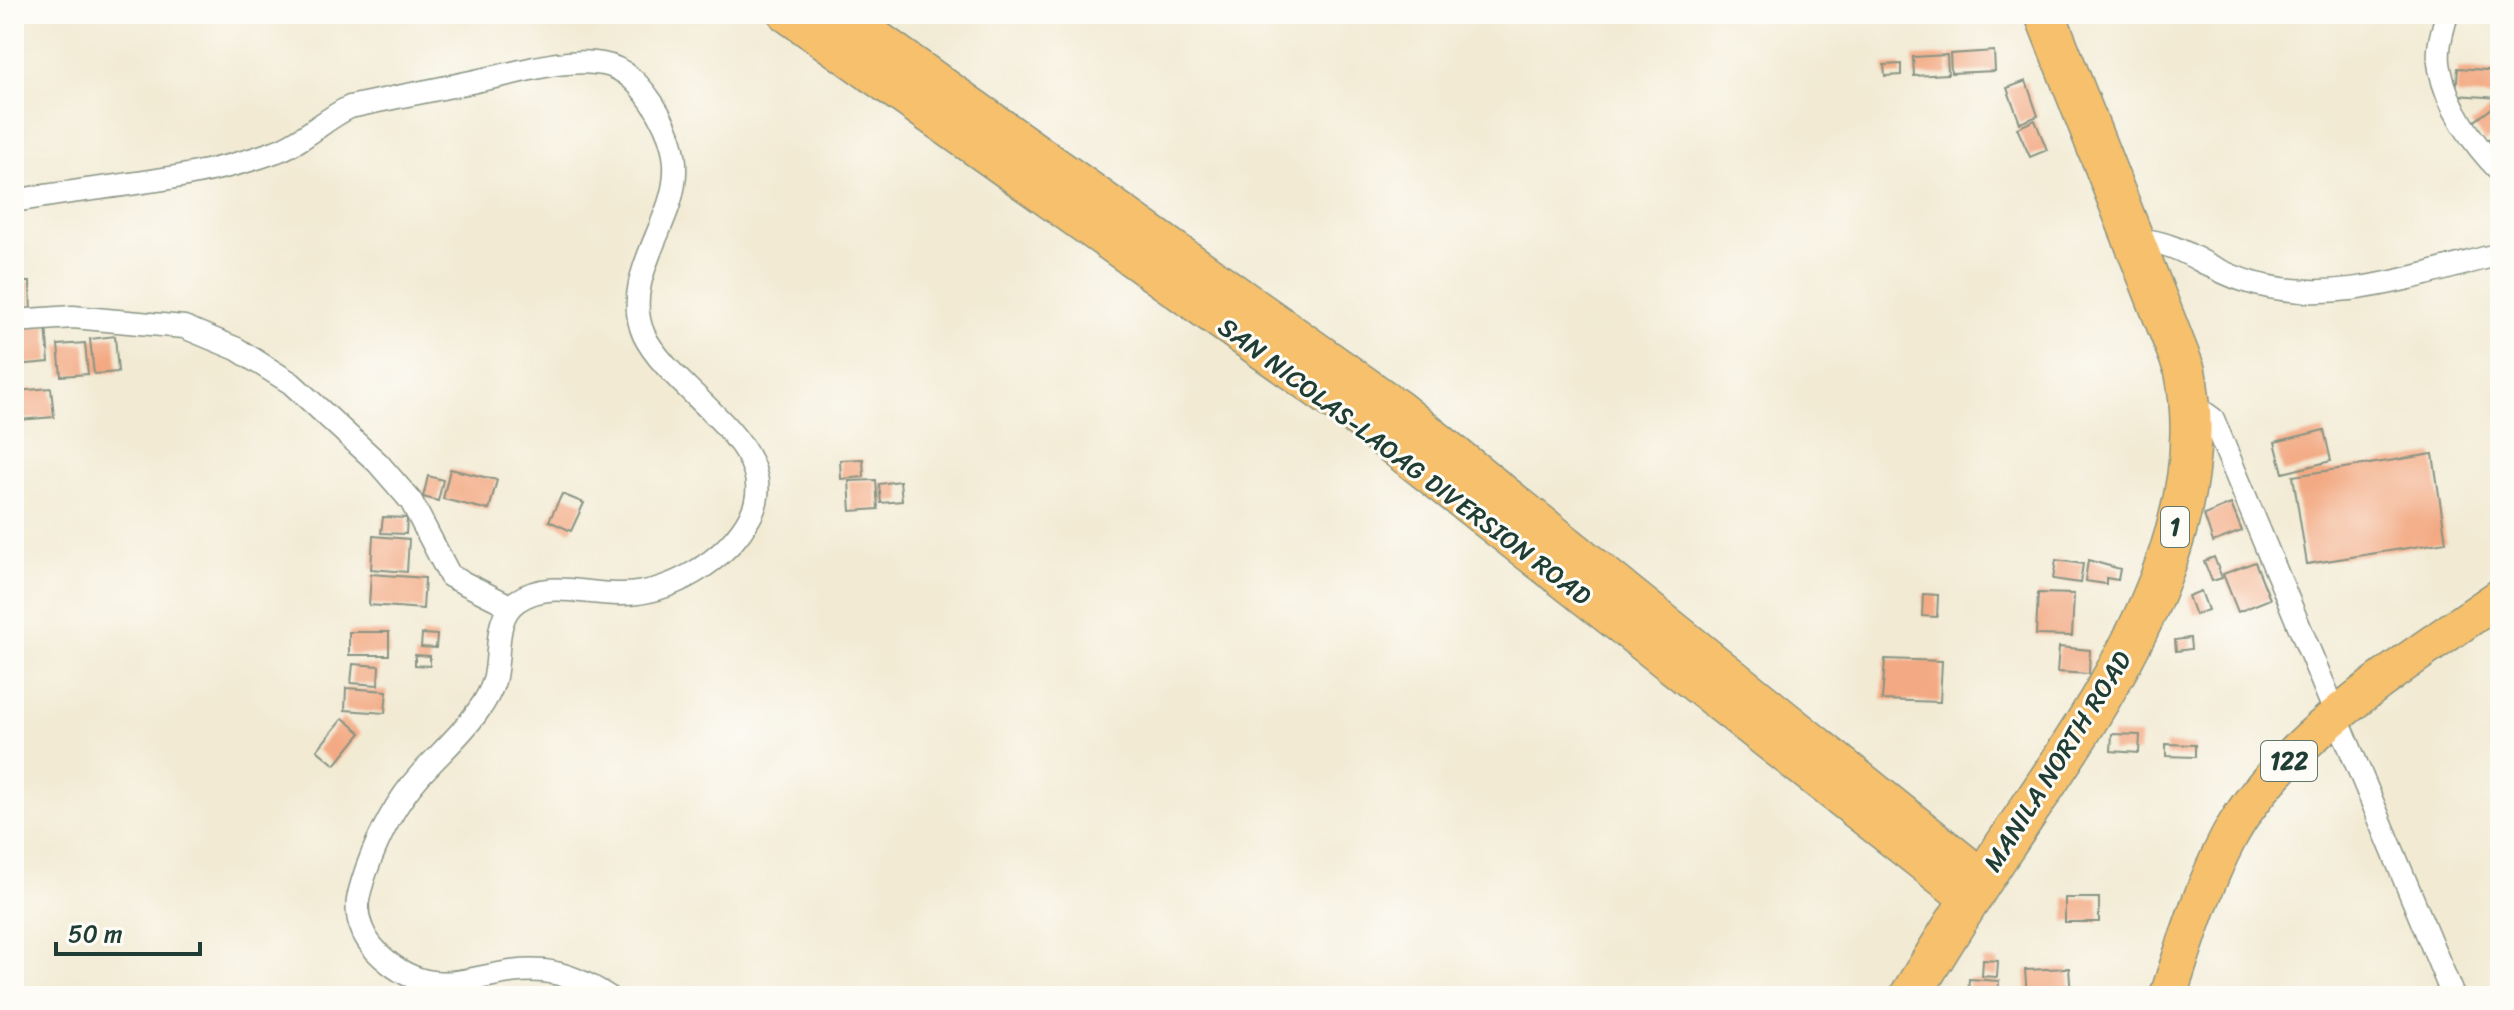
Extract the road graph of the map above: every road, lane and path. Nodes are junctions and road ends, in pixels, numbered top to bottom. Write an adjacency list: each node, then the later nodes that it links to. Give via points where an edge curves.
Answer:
1 (787, 14): 14 (main road, SAN NICOLAS-LAOAG DIVERSION ROAD, via 1353,415)
2 (842, 14): 14 (main road, SAN NICOLAS-LAOAG DIVERSION ROAD, via 1399,409)
3 (2045, 14): 7 (highway, MANILA NORTH ROAD / 1)
4 (2447, 14): 5 (street, via 2439,43 2440,69 2475,143)
5 (2500, 171)
6 (14, 201): 12 (street, via 231,167 282,150 350,107 425,90 578,63 607,64 634,81 663,122 677,158 669,206 643,275 640,325 662,363 746,449 756,469 757,498 740,530 689,576 621,595 535,591)
7 (2136, 239): 8 (street, via 2179,246 2244,281 2324,292); 10 (highway, MANILA NORTH ROAD / 1)
8 (2500, 254)
9 (14, 321): 12 (street, via 73,317 184,327 237,349 291,383 378,463 411,501 450,576)
10 (2192, 404): 13 (street, via 2213,419); 14 (highway, MANILA NORTH ROAD / 1, via 2186,480 2158,587 2092,716)
11 (2500, 597): 13 (main road, 122)
12 (510, 606): 15 (street, via 493,682 478,712 396,807 369,862 357,914 375,952 422,982 455,984 540,971 567,976)
13 (2335, 716): 17 (main road, 122, via 2264,784 2230,835 2196,909); 18 (street)
14 (1976, 888): 16 (highway, MANILA NORTH ROAD / 1)
15 (607, 996)
16 (1910, 996)
17 (2168, 996)
18 (2453, 996)

